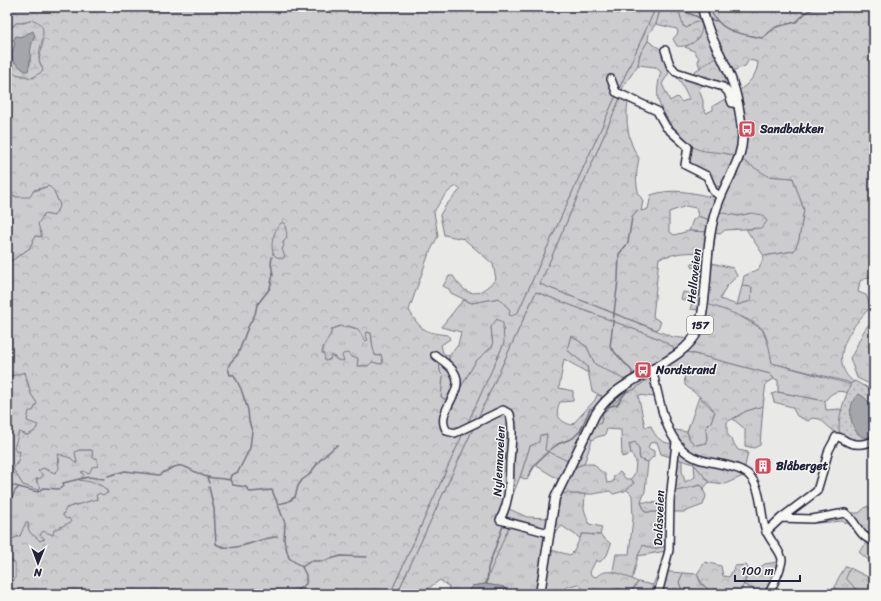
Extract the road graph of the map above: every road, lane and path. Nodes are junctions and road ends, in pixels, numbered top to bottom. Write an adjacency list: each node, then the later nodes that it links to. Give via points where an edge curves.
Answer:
1 (702, 7): 4 (main road, Hellaveien / 157, via 708,32 728,72)
2 (665, 50): 4 (street, via 670,65 676,72 723,87 732,103)
3 (611, 79): 5 (street, via 616,92 658,113 666,127 687,146 685,165 707,176 713,191)
4 (738, 104): 5 (main road, Hellaveien / 157, via 742,149)
5 (721, 197): 7 (main road, Hellaveien / 157, via 713,223 699,329 682,352)
6 (435, 355): 12 (street, Nylennaveien, via 452,369 458,382 446,412 447,431 455,433 503,410 510,414 510,488 508,503 500,520)
7 (652, 369): 9 (street, via 666,422); 12 (main road, Hellaveien / 157, via 613,393 598,409 557,492)
8 (874, 441): 10 (street, via 852,444 840,436 836,437 829,450 817,491)
9 (676, 442): 11 (street, via 685,452 698,460 743,470 750,476 756,489); 15 (street, Dalåsveien, via 670,501 669,550)
10 (781, 518): 11 (street); 13 (street, via 812,519 845,513 862,534)
11 (766, 532): 16 (street, via 771,543 780,552 782,560)
12 (549, 533): 14 (main road, Hellaveien / 157)
13 (874, 541)
14 (540, 594)
15 (658, 594)
16 (769, 594)

